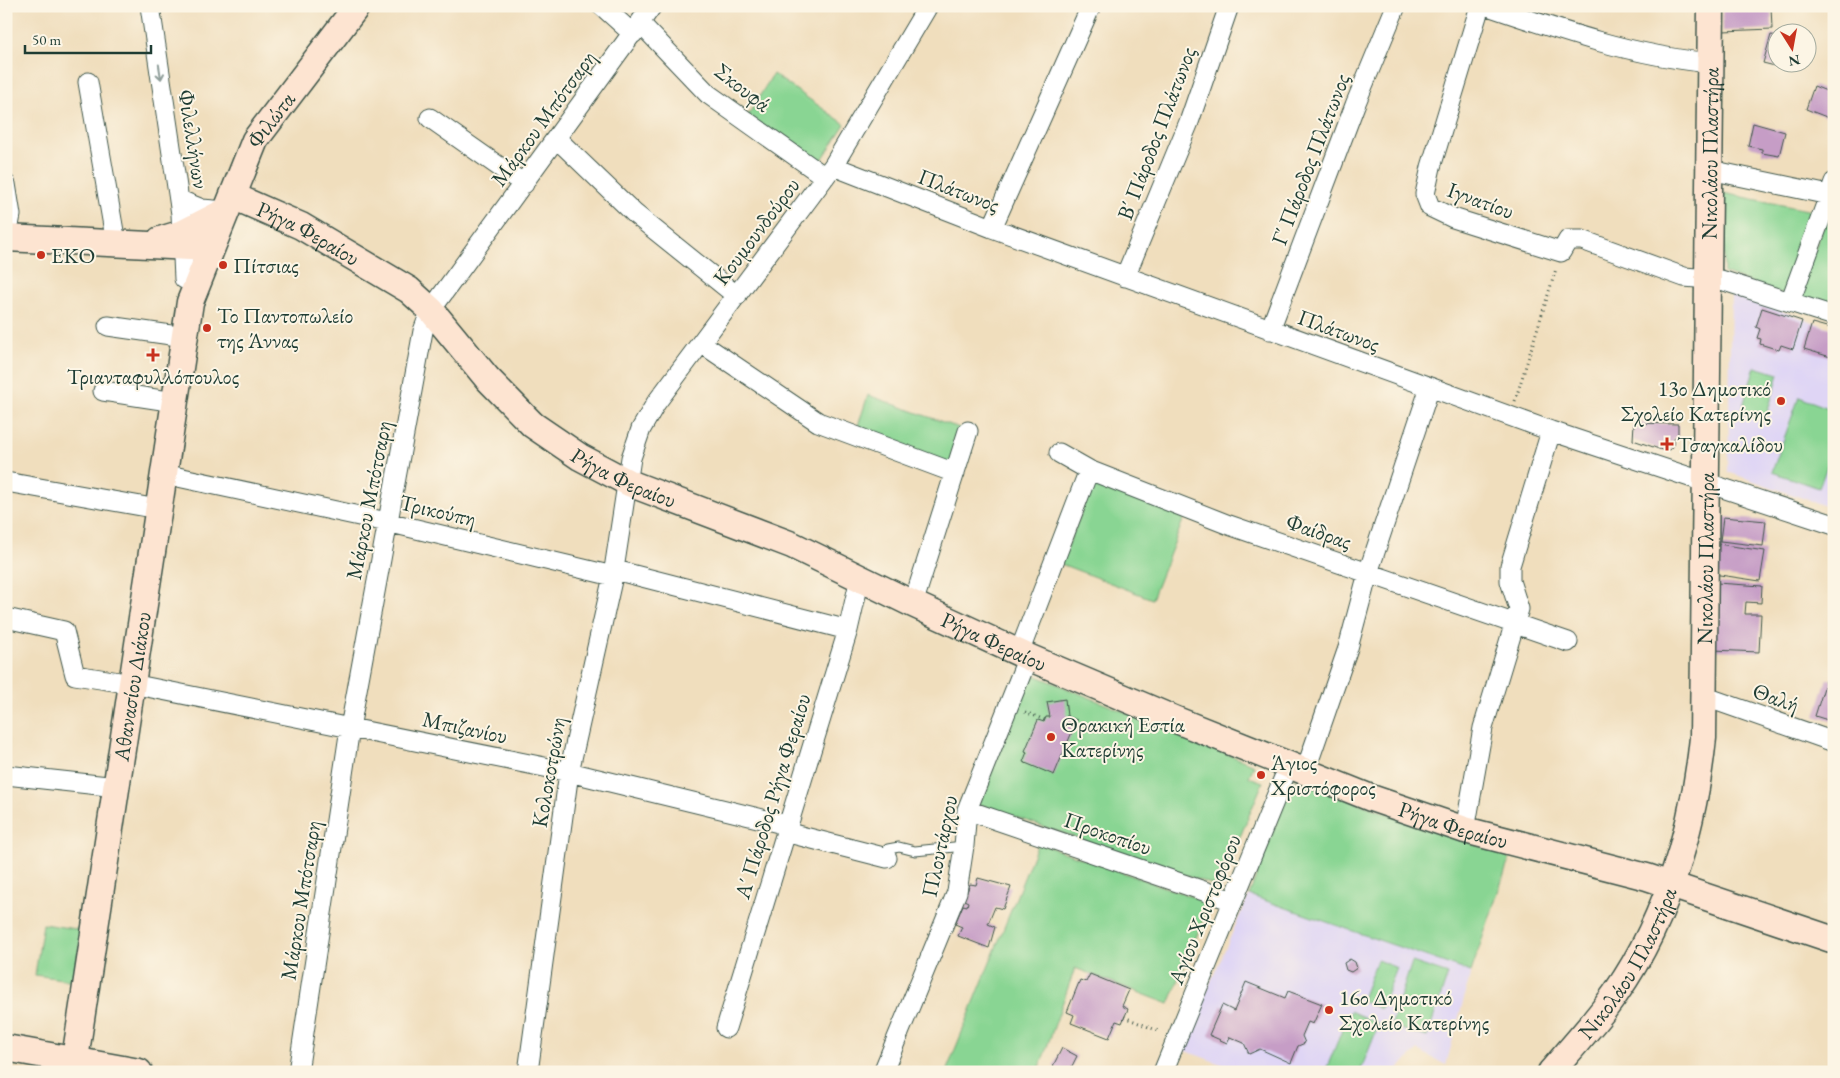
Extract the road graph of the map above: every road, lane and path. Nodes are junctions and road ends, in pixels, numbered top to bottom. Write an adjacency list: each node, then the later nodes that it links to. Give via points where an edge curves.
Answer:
1 (150, 6): 21 (street, Φιλελλήνων, one-way to 21)
2 (357, 6): 22 (street, Φιλώτα, via 256,140)
3 (602, 6): 11 (street, Σκουφά)
4 (652, 6): 11 (street, Μάρκου Μπότσαρη)
5 (928, 6): 17 (street, Κουμουνδούρου)
6 (1091, 6): 23 (street)
7 (1229, 6): 29 (street, Β΄ Πάροδος Πλάτωνος, via 1189,122)
8 (1396, 6): 37 (street, Γ΄ Πάροδος Πλάτωνος)
9 (1711, 6): 12 (street, Νικολάου Πλαστήρα)
10 (1491, 7): 12 (street, via 1628,50); 28 (street, Ιγνατίου, via 1431,167 1425,198 1430,207 1441,214)
11 (637, 29): 15 (street, Μάρκου Μπότσαρη); 17 (street, Σκουφά, via 708,94)
12 (1711, 62): 16 (street, Νικολάου Πλαστήρα)
13 (88, 82): 26 (street)
14 (430, 118): 19 (street)
15 (557, 139): 19 (street, Μάρκου Μπότσαρη); 32 (street, via 635,214)
16 (1710, 170): 20 (street); 30 (street, Νικολάου Πλαστήρα)
17 (829, 172): 23 (street, Πλάτωνος); 32 (street, Κουμουνδούρου)
18 (6, 184): 24 (street, via 11,215)
19 (524, 184): 34 (street, Μάρκου Μπότσαρη)
20 (1832, 191): 33 (street)
21 (180, 200): 22 (street, via 202,209); 25 (street, Φιλελλήνων)
22 (230, 204): 25 (street); 27 (street, Φιλώτα); 34 (street, Ρήγα Φεραίου, via 301,226 410,290)
23 (992, 228): 29 (street, Πλάτωνος)
24 (6, 239): 26 (street)
25 (183, 239): 26 (street); 27 (street); 31 (street, Φιλελλήνων)
26 (127, 244)
27 (211, 248): 31 (street, Αθανασίου Διάκου)
28 (1562, 252): 30 (street, via 1568,240 1582,240 1684,277); 43 (path)
29 (1125, 277): 37 (street, Πλάτωνος)
30 (1709, 279): 33 (street); 51 (street, Νικολάου Πλαστήρα)
31 (187, 290): 38 (street, Αθανασίου Διάκου)
32 (737, 296): 39 (street, Κουμουνδούρου)
33 (1790, 302): 35 (street)
34 (431, 310): 52 (street, Ρήγα Φεραίου, via 486,378 533,425 580,457); 54 (street, Μάρκου Μπότσαρη, via 423,331)
35 (1834, 316)
36 (108, 326): 38 (street)
37 (1270, 330): 40 (street, Πλάτωνος)
38 (184, 337): 42 (street, Αθανασίου Διάκου)
39 (701, 343): 48 (street, via 818,422); 52 (street, Κουμουνδούρου, via 656,403 641,429 631,458)
40 (1430, 388): 43 (street, Πλάτωνος); 56 (street, Αγίου Χριστοφόρου)
41 (103, 391): 42 (street)
42 (174, 402): 49 (street, Αθανασίου Διάκου)
43 (1510, 416): 45 (street, Πλάτωνος)
44 (968, 431): 48 (street)
45 (1551, 431): 51 (street, Πλάτωνος); 61 (street, via 1510,566 1510,581 1520,609)
46 (1059, 452): 47 (street, Φαίδρας)
47 (1089, 470): 56 (street, Φαίδρας, via 1229,525); 64 (street, Πλουτάρχου)
48 (955, 472): 59 (street)
49 (164, 474): 53 (street, Αθανασίου Διάκου); 54 (street, Τρικούπη)
50 (6, 482): 53 (street)
51 (1706, 482): 55 (street, Πλάτωνος); 66 (street, Νικολάου Πλαστήρα)
52 (629, 483): 57 (street, Κολοκοτρώνη); 58 (street, Ρήγα Φεραίου, via 792,544)
53 (158, 509): 65 (street, Αθανασίου Διάκου)
54 (387, 522): 57 (street, Τρικούπη); 67 (street, Μάρκου Μπότσαρη)
55 (1834, 525)
56 (1368, 572): 61 (street, Φαίδρας); 69 (street, Αγίου Χριστοφόρου, via 1348,648)
57 (614, 573): 62 (street, Τρικούπη); 70 (street, Κολοκοτρώνη)
58 (860, 578): 59 (street, Ρήγα Φεραίου); 62 (street, Α΄ Πάροδος Ρήγα Φεραίου)
59 (913, 604): 64 (street, Ρήγα Φεραίου)
60 (6, 618): 65 (street, Μπιζανίου, via 64,630 75,675)
61 (1516, 622): 63 (street, Φαίδρας); 75 (street, via 1483,728)
62 (848, 630): 74 (street, Α΄ Πάροδος Ρήγα Φεραίου)
63 (1568, 642)
64 (1023, 655): 69 (street, Ρήγα Φεραίου); 73 (street, Πλουτάρχου)
65 (132, 684): 67 (street, Μπιζανίου); 72 (street, Αθανασίου Διάκου)
66 (1703, 696): 68 (street, Θαλή); 78 (street, Νικολάου Πλαστήρα, via 1699,774 1686,836)
67 (350, 728): 70 (street, Μπιζανίου); 87 (street, Μάρκου Μπότσαρη)
68 (1834, 742)
69 (1297, 769): 75 (street, Ρήγα Φεραίου); 79 (street, Αγίου Χριστοφόρου)
70 (569, 772): 74 (street, Μπιζανίου); 88 (street, Κολοκοτρώνη)
71 (6, 775): 72 (street)
72 (117, 787): 85 (street, Αθανασίου Διάκου)
73 (967, 810): 76 (street, Πλουτάρχου); 79 (street, Προκοπίου)
74 (786, 829): 77 (street, Μπιζανίου); 82 (street, Α΄ Πάροδος Ρήγα Φεραίου)
75 (1465, 830): 78 (street, Ρήγα Φεραίου)
76 (964, 846): 77 (lane, via 915,851 899,847 888,849); 89 (street, Πλουτάρχου, via 957,892)
77 (884, 857)
78 (1670, 884): 80 (street, Ρήγα Φεραίου); 91 (street, Νικολάου Πλαστήρα, via 1627,975 1606,1007)
79 (1233, 901): 83 (street, Αγίου Χριστοφόρου)
80 (1834, 940)
81 (1124, 1017): 83 (path)
82 (726, 1028)
83 (1177, 1038): 90 (street, Αγίου Χριστοφόρου)
84 (6, 1048): 85 (street)
85 (74, 1066): 86 (street)
86 (139, 1072)
87 (298, 1072)
88 (528, 1072)
89 (883, 1072)
90 (1163, 1072)
91 (1551, 1072)

